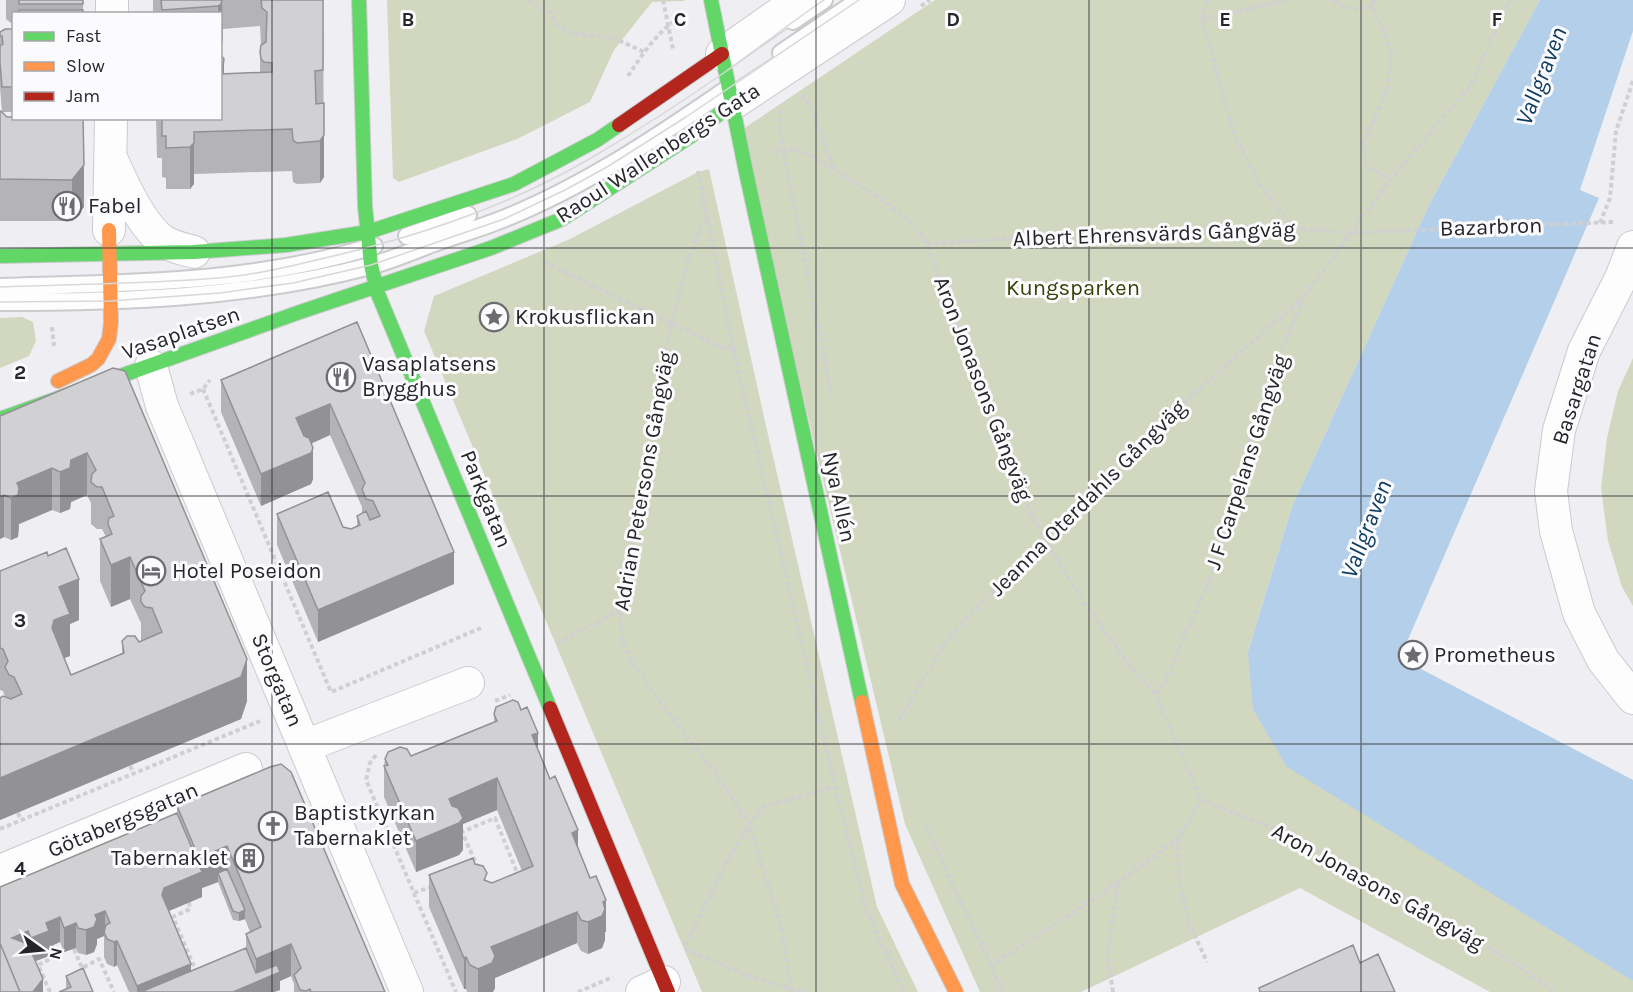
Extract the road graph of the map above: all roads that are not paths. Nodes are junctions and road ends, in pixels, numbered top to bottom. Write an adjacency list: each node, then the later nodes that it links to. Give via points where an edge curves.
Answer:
1 (359, 0): 10 (main road, Parkgatan)
2 (711, 0): 7 (main road, Nya Allén)
3 (799, 0): 7 (street, Raoul Wallenbergs Gata)
4 (824, 0): 7 (lane, via 778,31)
5 (860, 0): 7 (lane)
6 (889, 0): 7 (street, Raoul Wallenbergs Gata)
7 (727, 79): 10 (lane, via 590,159 501,202 442,225); 10 (main road, Raoul Wallenbergs Gata, via 678,85 597,140 514,184); 15 (lane, via 608,167 565,190 504,219); 17 (main road, Raoul Wallenbergs Gata, via 691,136 562,219 491,248); 33 (main road, Nya Allén, via 902,884)
8 (111, 120): 9 (street)
9 (111, 158): 11 (street); 13 (street, via 149,228 162,241)
10 (369, 240): 13 (main road); 15 (main road, Parkgatan); 16 (lane, via 290,267 219,278)
11 (109, 243): 13 (main road); 14 (main road); 16 (main road, Vasaplatsen)
12 (1633, 247): 27 (street, Basargatan, via 1584,351 1559,430 1551,491 1556,531 1579,613 1604,660)
13 (194, 252)
14 (0, 256)
15 (371, 265): 17 (main road, Parkgatan); 19 (lane, via 254,289)
16 (109, 284): 18 (lane); 19 (main road, Vasaplatsen)
17 (376, 286): 21 (main road, Vasaplatsen); 31 (main road, Parkgatan)
18 (0, 287)
19 (110, 301): 20 (lane); 22 (main road, Vasaplatsen, via 109,339 98,359)
20 (0, 302)
21 (151, 366): 25 (main road, Vasaplatsen); 28 (street, Storgatan, via 162,406)
22 (46, 387)
23 (27, 395): 24 (main road)
24 (0, 407)
25 (0, 419)
26 (468, 683): 28 (street)
27 (1633, 698)
28 (305, 746): 32 (street, Storgatan)
29 (246, 769): 30 (street, Götabergsgatan)
30 (0, 871)
31 (658, 981)
32 (407, 992)
33 (956, 992)

